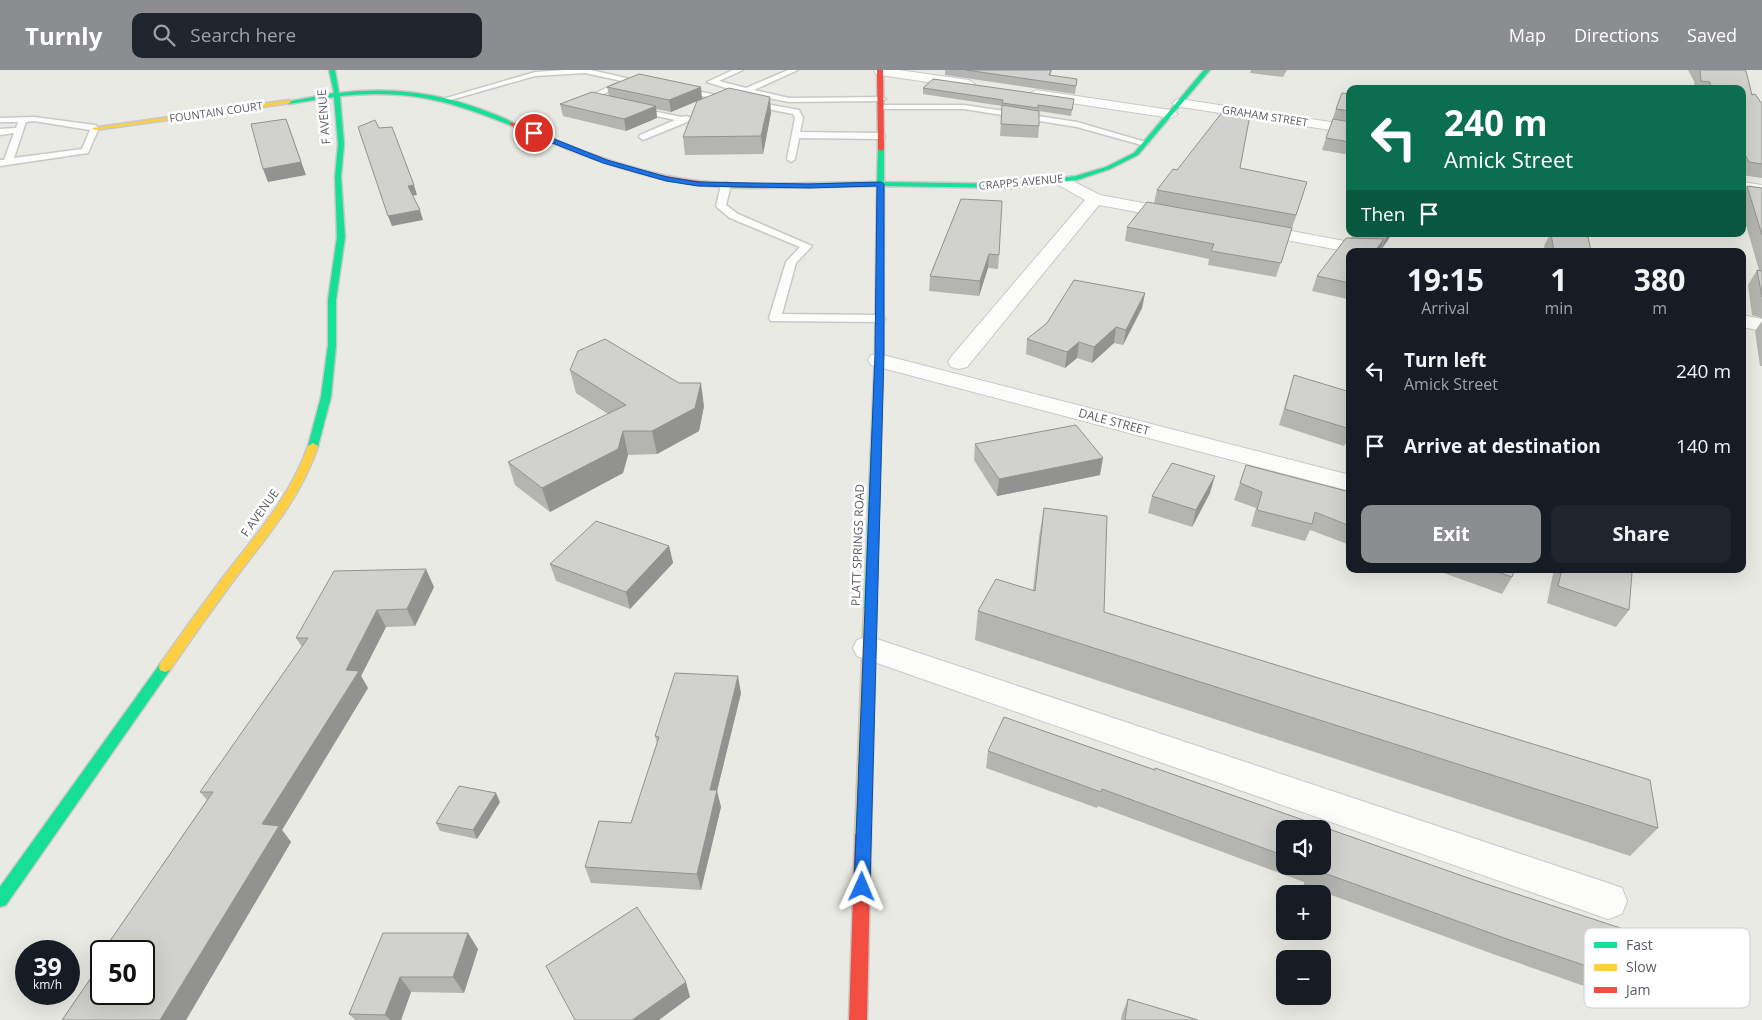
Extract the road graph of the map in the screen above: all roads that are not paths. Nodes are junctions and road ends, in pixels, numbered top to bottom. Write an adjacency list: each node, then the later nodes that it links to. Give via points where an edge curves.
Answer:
1 (332, 70): 12 (street, F AVENUE)
2 (739, 70): 10 (lane, via 711,82)
3 (794, 70): 10 (lane)
4 (1207, 70): 17 (street, CRAPPS AVENUE)
5 (880, 71): 8 (street); 16 (street, PLATT SPRINGS ROAD)
6 (631, 80): 7 (lane); 13 (lane, via 585,71 535,74); 15 (lane, via 588,98)
7 (658, 86)
8 (979, 86)
9 (676, 89): 14 (lane)
10 (745, 91): 16 (lane, via 796,101)
11 (1018, 92): 20 (street)
12 (338, 95): 13 (street, FOUNTAIN COURT, via 406,92); 23 (street, FOUNTAIN COURT); 49 (street, F AVENUE, via 341,237 332,300 332,344 326,397 309,460 285,505 214,598)
13 (447, 99): 35 (street, FOUNTAIN COURT, via 605,161 666,179)
14 (731, 100): 19 (lane); 27 (lane, via 796,112 799,118)
15 (607, 102)
16 (882, 103): 28 (street, PLATT SPRINGS ROAD); 30 (lane, via 964,107 1077,124)
17 (1180, 103): 20 (street, CRAPPS AVENUE); 24 (street, GRAHAM STREET)
18 (626, 106): 29 (lane, via 688,118)
19 (716, 107)
20 (1171, 114): 30 (street, CRAPPS AVENUE)
21 (23, 119): 22 (lane); 23 (lane); 25 (lane)
22 (0, 120)
23 (95, 128): 32 (lane, via 85,151)
24 (1346, 128)
25 (20, 130): 26 (lane); 32 (lane)
26 (0, 132)
27 (796, 136): 28 (lane); 31 (lane)
28 (881, 136): 34 (street, PLATT SPRINGS ROAD)
29 (643, 138)
30 (1145, 143): 33 (street, CRAPPS AVENUE, via 1136,154 1108,169)
31 (791, 159)
32 (4, 163)
33 (1061, 180): 34 (street, CRAPPS AVENUE, via 973,186); 38 (street)
34 (881, 184): 35 (street, CRAPPS AVENUE); 42 (street, PLATT SPRINGS ROAD)
35 (726, 185): 42 (lane, via 721,206 734,216 807,246 791,262 775,318)
36 (1746, 188): 37 (street)
37 (1762, 190)
38 (1095, 199): 39 (street); 46 (street)
39 (1199, 219)
40 (1237, 226): 41 (street)
41 (1354, 248)
42 (880, 318): 45 (street, PLATT SPRINGS ROAD)
43 (1746, 322): 44 (street)
44 (1762, 325)
45 (879, 360): 47 (street, DALE STREET); 48 (street, PLATT SPRINGS ROAD)
46 (959, 362)
47 (1346, 482)
48 (868, 648): 50 (street); 51 (street, PLATT SPRINGS ROAD)
49 (0, 900)
50 (1608, 901)
51 (858, 1020)

